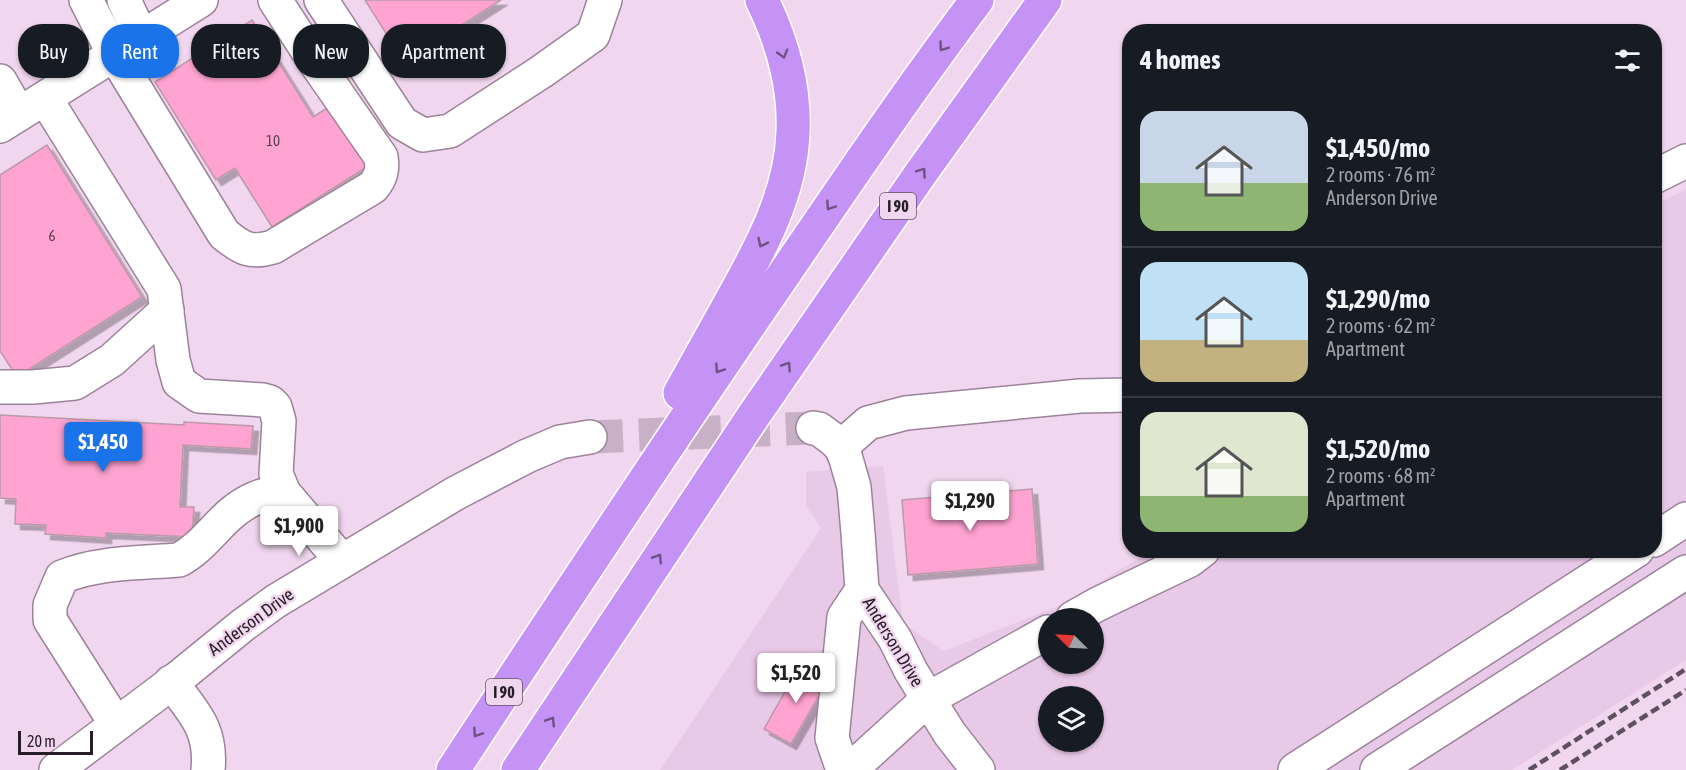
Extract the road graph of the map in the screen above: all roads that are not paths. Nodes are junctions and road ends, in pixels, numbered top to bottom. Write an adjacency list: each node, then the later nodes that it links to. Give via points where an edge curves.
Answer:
1 (86, 0): 12 (street)
2 (124, 0): 10 (street)
3 (201, 0): 11 (street)
4 (275, 0): 14 (street, via 381,157 382,166 381,177 373,187 273,247 242,248 224,234)
5 (321, 0): 6 (street, via 402,123 423,135 450,131 593,35)
6 (606, 0)
7 (762, 0): 34 (highway, one-way to 34, via 775,26 792,95 793,131 780,200 750,268)
8 (977, 0): 34 (highway, I 90, one-way to 34, via 787,269)
9 (1045, 0): 42 (highway, I 90, one-way to 9, via 780,376)
10 (135, 24)
11 (163, 24)
12 (101, 29)
13 (101, 62): 16 (street)
14 (129, 78)
15 (0, 81): 16 (street)
16 (21, 113): 19 (street, via 164,289)
17 (1686, 161): 18 (street)
18 (1662, 173)
19 (167, 310): 20 (street, via 112,360 75,383); 25 (street, via 179,382 199,396 263,400 275,407 279,421 276,474)
20 (0, 387)
21 (1122, 395): 24 (street, via 906,414 868,423)
22 (813, 428): 24 (street)
23 (590, 437): 30 (street, Anderson Drive, via 560,442 527,456)
24 (841, 447): 32 (street, Anderson Drive, via 854,487)
25 (284, 493): 30 (street); 38 (street, via 258,497 240,506 191,554 179,560 96,567 62,576 50,605 50,620)
26 (1686, 519): 27 (street)
27 (1662, 535)
28 (1193, 558): 33 (street)
29 (1625, 558): 46 (street)
30 (342, 561): 36 (street, Anderson Drive, via 268,607)
31 (1686, 572): 47 (street)
32 (862, 590): 37 (street, Anderson Drive); 43 (street, via 844,617 832,738)
33 (1091, 608)
34 (556, 614): 41 (highway, I 90, one-way to 41)
35 (1038, 638): 37 (street, Anderson Drive)
36 (171, 682): 38 (street, Anderson Drive); 40 (street, via 202,725 209,746)
37 (928, 699): 44 (street); 45 (street)
38 (116, 724): 39 (street, Anderson Drive)
39 (56, 770)
40 (208, 770)
41 (453, 770)
42 (518, 770)
43 (843, 770)
44 (850, 770)
45 (978, 770)
46 (1295, 770)
47 (1377, 770)

